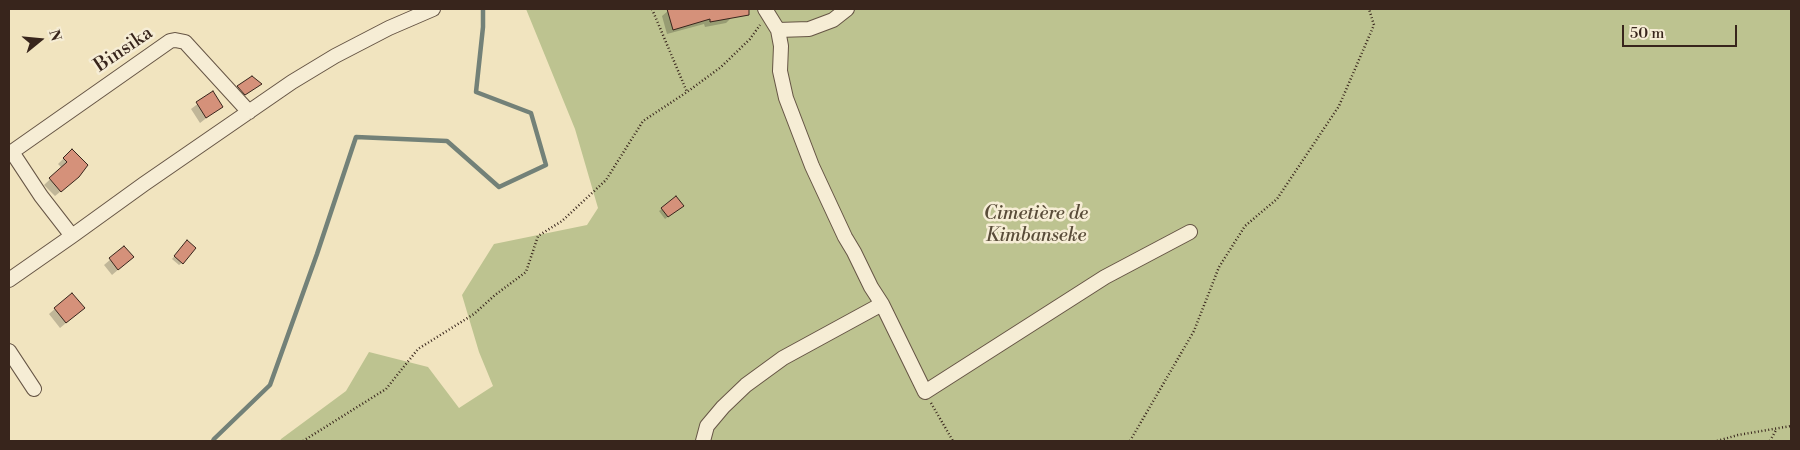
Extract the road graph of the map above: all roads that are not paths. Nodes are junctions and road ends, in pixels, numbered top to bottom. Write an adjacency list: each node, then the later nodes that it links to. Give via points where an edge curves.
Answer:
1 (433, 9): 5 (street, via 335,56)
2 (847, 9): 4 (street, via 832,20 809,29)
3 (767, 11): 4 (street)
4 (778, 30): 10 (street, via 780,70 786,98 812,166)
5 (249, 112): 6 (street, Binsika, via 185,42 175,40); 8 (street)
6 (10, 153): 8 (street)
7 (1190, 232): 10 (street, via 1106,278 925,392)
8 (72, 236): 9 (street)
9 (9, 280)
10 (882, 304): 13 (street, via 783,358 746,385 707,426)
11 (9, 351): 12 (street)
12 (34, 389)
13 (703, 441)

